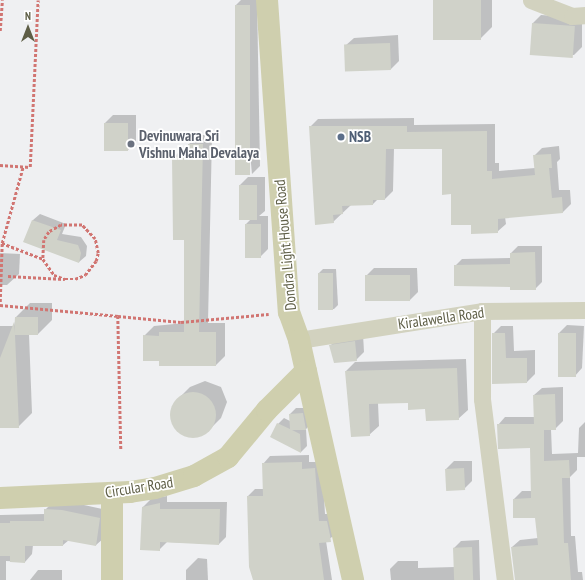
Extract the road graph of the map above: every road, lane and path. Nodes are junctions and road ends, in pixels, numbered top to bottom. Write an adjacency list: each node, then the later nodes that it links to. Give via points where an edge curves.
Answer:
1 (2, 0): 6 (path)
2 (38, 0): 8 (path, via 30,167)
3 (271, 0): 16 (main road, Dondra Light House Road)
4 (531, 0): 5 (street, via 572,16)
5 (585, 14)
6 (0, 31)
7 (0, 165): 8 (path)
8 (22, 167): 9 (path)
9 (2, 244): 10 (path); 13 (path)
10 (43, 259): 12 (path, via 54,275); 12 (path, via 44,240 49,232 61,225 82,225 90,231 96,239 96,261 85,275)
11 (8, 276): 12 (path)
12 (66, 279)
13 (0, 304): 17 (path)
14 (585, 310): 15 (street, Kiralawella Road)
15 (482, 311): 18 (street, Kiralawella Road); 25 (street, via 482,399)
16 (289, 312): 17 (path, via 182,322); 18 (main road, Dondra Light House Road)
17 (118, 316): 20 (path)
18 (299, 340): 19 (main road, Dondra Light House Road)
19 (306, 371): 21 (main road, Circular Road, via 266,410 243,442 218,463 175,483); 24 (main road, Dondra Light House Road)
20 (121, 450)
21 (112, 493): 22 (main road, Circular Road); 23 (main road)
22 (0, 498)
23 (112, 580)
24 (353, 580)
25 (505, 580)

